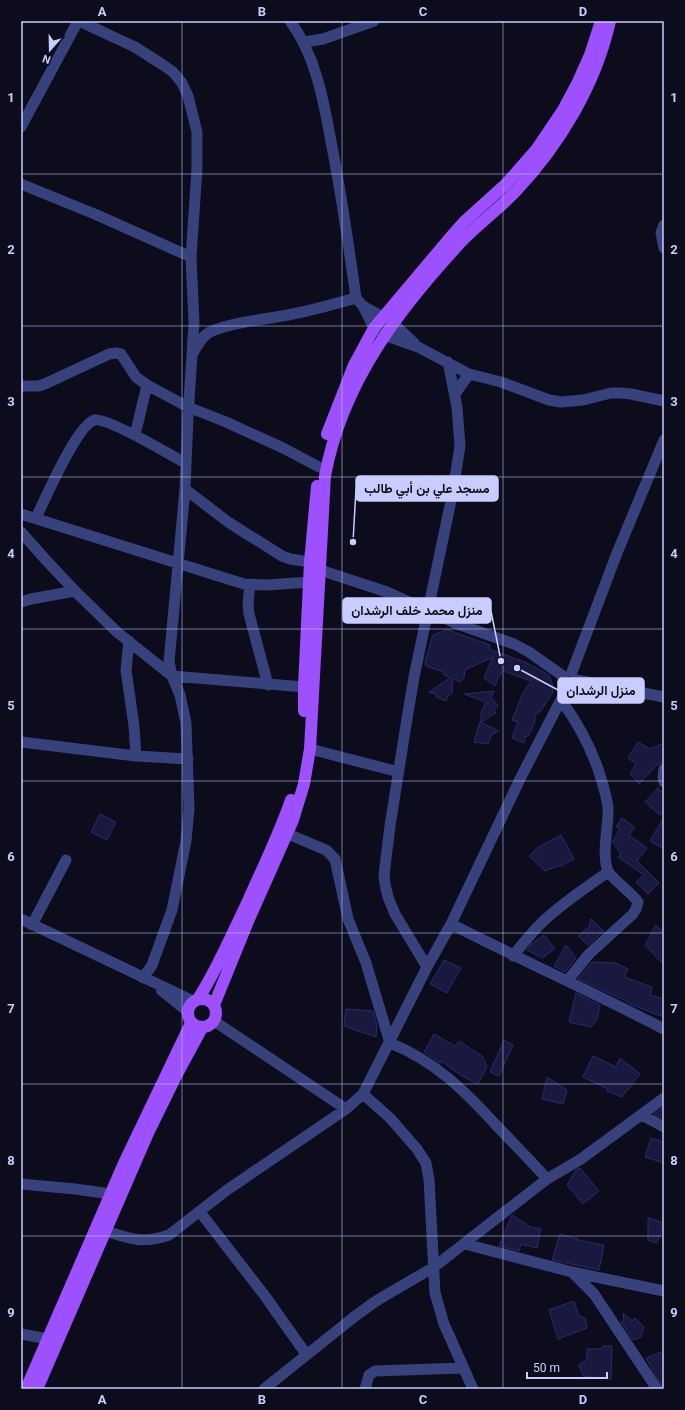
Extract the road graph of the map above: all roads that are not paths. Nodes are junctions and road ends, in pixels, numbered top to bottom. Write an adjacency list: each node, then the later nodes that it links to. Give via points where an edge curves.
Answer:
1 (79, 21): 7 (street); 11 (street, via 144,53 168,68 182,83 197,132)
2 (290, 21): 6 (street)
3 (374, 21): 6 (street, via 323,39)
4 (601, 21): 13 (main road, via 578,82 536,150 506,184 449,239)
5 (610, 21): 13 (main road, via 593,72 574,112 548,151 516,191 471,232)
6 (304, 42): 12 (street, via 327,119)
7 (21, 127)
8 (21, 184): 11 (street)
9 (664, 225): 10 (street, via 661,237)
10 (664, 248)
11 (191, 257): 17 (street)
12 (359, 302): 13 (street); 14 (street); 17 (street, via 218,329 210,332)
13 (388, 320): 14 (main road); 15 (main road); 16 (street)
14 (374, 328): 15 (street); 28 (main road, via 354,365 335,412)
15 (384, 335): 16 (street); 35 (main road, via 354,385 331,447 325,476)
16 (418, 347): 18 (street)
17 (193, 354): 24 (street)
18 (448, 362): 19 (street); 22 (street)
19 (469, 374): 22 (street); 23 (street, via 562,402 611,393)
20 (21, 386): 21 (street, via 39,386 113,353 123,356 136,377)
21 (147, 386): 24 (street); 25 (street)
22 (455, 394): 40 (street, via 460,446)
23 (664, 400)
24 (188, 407): 27 (street); 28 (street, via 283,448)
25 (135, 435): 27 (street); 31 (street, via 101,421 94,420 88,423 70,450)
26 (664, 440): 43 (street, via 619,546)
27 (185, 463): 29 (street)
28 (319, 467): 33 (main road)
29 (185, 489): 33 (street, via 228,522 282,556); 34 (street)
30 (21, 514): 31 (street)
31 (36, 518): 34 (street)
32 (21, 532): 38 (street)
33 (310, 562): 36 (main road)
34 (178, 564): 37 (street); 42 (street, via 169,650)
35 (320, 570): 40 (street, via 386,592); 49 (main road)
36 (310, 582): 37 (street); 45 (main road)
37 (250, 585): 44 (street, via 249,614)
38 (75, 592): 39 (street); 41 (street)
39 (21, 602)
40 (429, 611): 43 (street, via 458,625 514,644); 53 (street, via 414,677)
41 (129, 642): 42 (street); 50 (street, via 126,670)
42 (172, 676): 44 (street); 51 (street, via 180,695 186,723)
43 (570, 678): 46 (street); 47 (street)
44 (268, 685): 45 (street)
45 (304, 687): 65 (main road, via 302,750 292,797 275,841 225,950 211,979)
46 (664, 697)
47 (561, 700): 57 (street, via 575,718 591,750 602,782 608,806); 59 (street)
48 (21, 742): 50 (street)
49 (310, 749): 53 (street); 55 (main road, via 304,784)
50 (136, 756): 51 (street)
51 (188, 759): 63 (street, via 189,809 183,857 174,903)
52 (664, 769): 54 (street)
53 (399, 772): 62 (street, via 390,826 385,884 395,914)
54 (664, 782)
55 (288, 834): 66 (main road, via 249,919); 70 (street, via 326,850 335,859 348,919 366,963)
56 (66, 860): 60 (street)
57 (608, 872): 61 (street, via 548,917); 64 (street, via 635,898 638,902 636,909 589,954)
58 (21, 919): 60 (street)
59 (451, 924): 61 (street); 62 (street)
60 (32, 925): 63 (street)
61 (513, 956): 64 (street)
62 (427, 967): 70 (street)
63 (148, 979): 65 (street)
64 (568, 980): 69 (street)
65 (193, 1003): 66 (main road, via 208,1000); 68 (main road, via 188,1017)
66 (214, 1005): 67 (main road)
67 (214, 1021): 68 (main road, via 210,1024); 73 (street)
68 (197, 1025): 78 (main road, via 139,1131); 80 (main road)
69 (664, 1029)
70 (390, 1043): 71 (street); 76 (street, via 414,1053 453,1082 479,1105)
71 (363, 1094): 73 (street); 82 (street, via 400,1129 426,1163)
72 (664, 1098): 74 (street)
73 (346, 1110): 79 (street, via 227,1190)
74 (642, 1115): 75 (street); 76 (street, via 581,1159)
75 (664, 1127)
76 (547, 1179): 81 (street)
77 (21, 1184): 78 (street)
78 (111, 1194): 86 (main road)
79 (200, 1212): 80 (street, via 169,1235 159,1239 138,1241); 87 (street)
80 (106, 1231): 90 (main road)
81 (465, 1244): 82 (street); 83 (street)
82 (434, 1267): 87 (street, via 376,1301); 88 (street, via 435,1292 444,1324)
83 (572, 1272): 84 (street); 94 (street, via 594,1294)
84 (664, 1291)
85 (21, 1334): 86 (street)
86 (48, 1340): 89 (main road)
87 (306, 1354): 91 (street)
88 (463, 1368): 92 (street, via 375,1371 369,1374); 93 (street)
89 (26, 1389)
90 (37, 1389)
91 (264, 1389)
92 (365, 1389)
93 (473, 1389)
94 (657, 1389)

